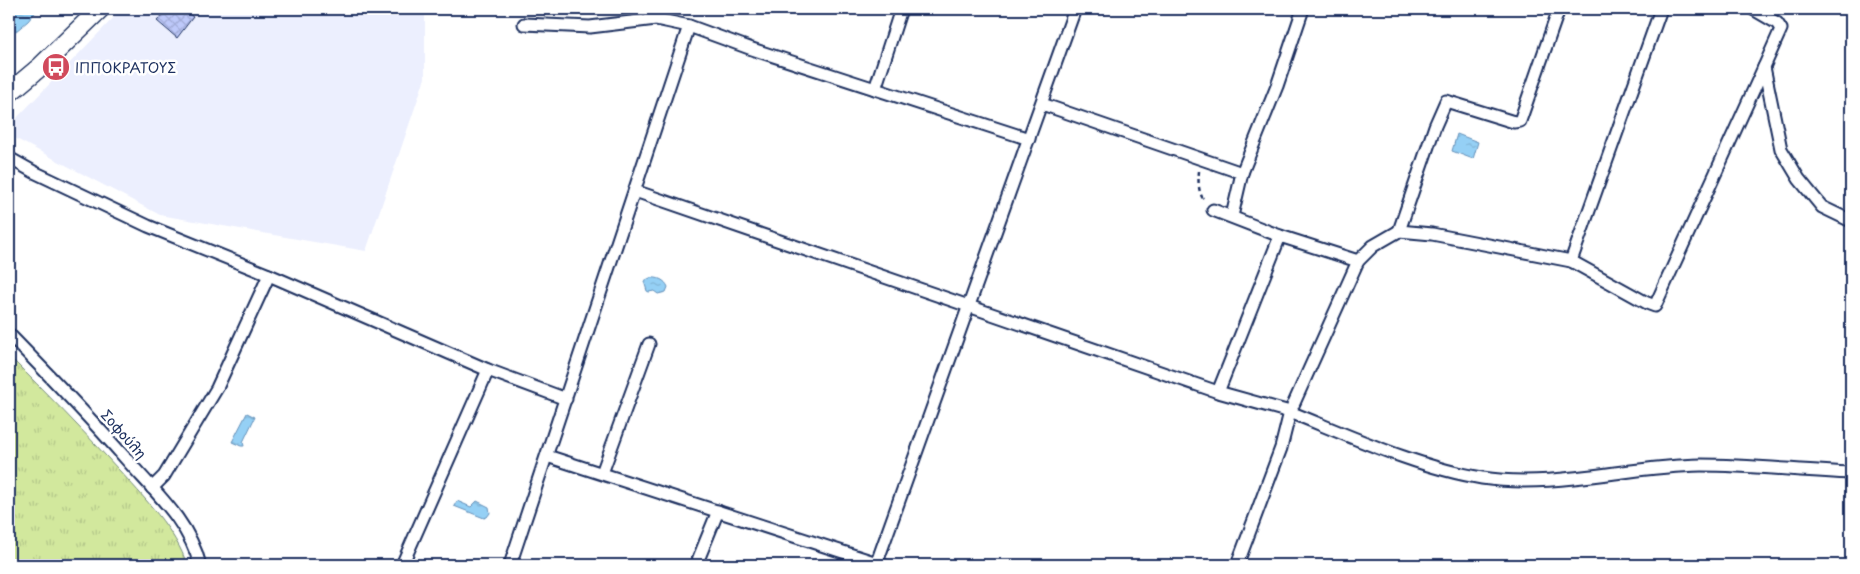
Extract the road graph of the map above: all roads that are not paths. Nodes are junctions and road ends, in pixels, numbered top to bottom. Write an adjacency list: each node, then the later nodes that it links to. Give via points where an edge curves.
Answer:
1 (100, 9): 12 (main road)
2 (901, 9): 11 (street)
3 (1075, 9): 13 (street)
4 (1303, 9): 16 (street)
5 (1559, 9): 21 (street, via 1520,121 1514,122 1446,101)
6 (1661, 9): 24 (street)
7 (1753, 9): 10 (street, via 1777,23 1781,29)
8 (524, 24): 9 (street, via 590,27 656,18)
9 (689, 26): 11 (street, via 752,50); 17 (street)
10 (1764, 67): 20 (street, via 1781,149 1799,179 1822,207); 24 (street, via 1655,306)
11 (875, 89): 14 (street)
12 (9, 93)
13 (1042, 104): 14 (street); 16 (street)
14 (1029, 139): 26 (street)
15 (11, 164): 25 (street, via 148,226)
16 (1242, 173): 19 (street)
17 (635, 191): 26 (street); 31 (street)
18 (1213, 210): 19 (street)
19 (1232, 216): 22 (street)
20 (1851, 222)
21 (1400, 231): 23 (street, via 1373,246); 24 (street, via 1432,234)
22 (1280, 236): 23 (street); 30 (street)
23 (1358, 261): 32 (street)
24 (1571, 262)
25 (269, 275): 29 (street); 36 (street, via 217,388 164,476)
26 (969, 306): 30 (street); 38 (street)
27 (9, 334): 36 (street, Σοφούλη)
28 (648, 344): 34 (street)
29 (488, 370): 31 (street); 40 (street)
30 (1218, 392): 32 (street)
31 (566, 399): 33 (street)
32 (1290, 412): 35 (street, via 1434,467 1483,478 1542,481 1700,465); 43 (street, via 1281,448)
33 (547, 456): 34 (street); 41 (street)
34 (602, 473): 37 (street)
35 (1851, 474)
36 (152, 488): 39 (street, Σοφούλη, via 182,522)
37 (718, 511): 38 (street); 42 (street)
38 (879, 564)
39 (200, 565)
40 (402, 565)
41 (510, 565)
42 (696, 565)
43 (1238, 565)

